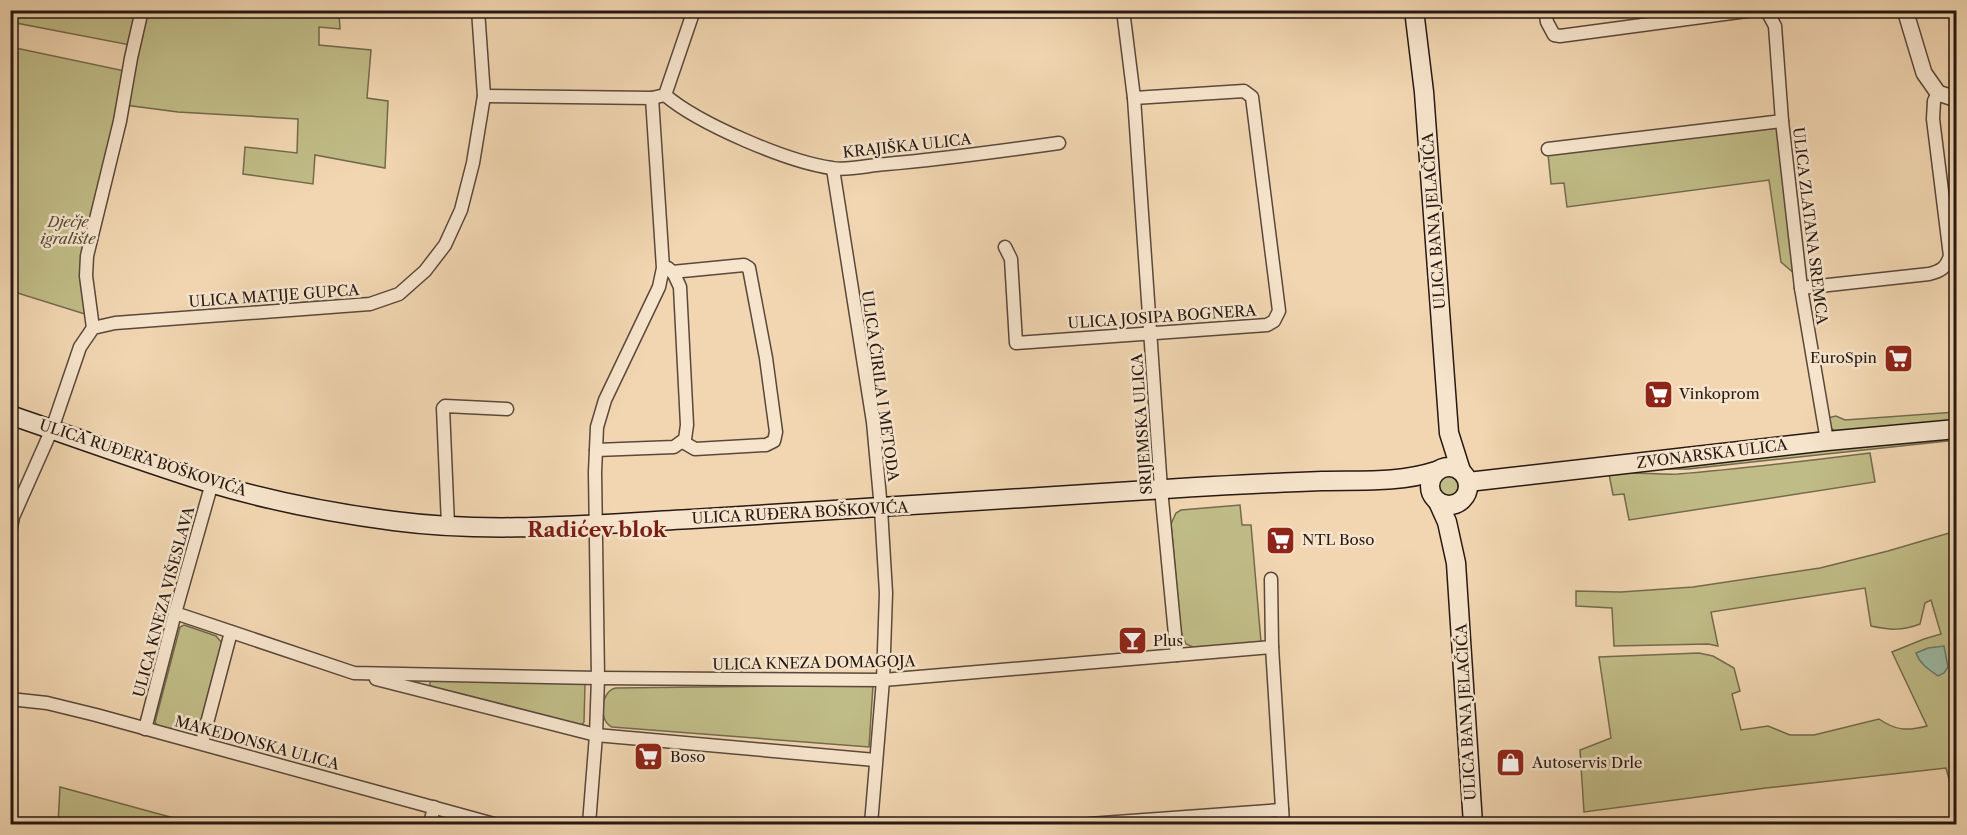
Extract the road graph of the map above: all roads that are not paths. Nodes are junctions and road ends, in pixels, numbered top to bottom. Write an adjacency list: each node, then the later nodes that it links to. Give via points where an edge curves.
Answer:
1 (142, 10): 25 (street, via 87,256)
2 (478, 10): 13 (street, ULICA MATIJE GUPCA)
3 (694, 10): 14 (street)
4 (708, 10): 5 (street)
5 (716, 10)
6 (1123, 10): 16 (street, SRIJEMSKA ULICA)
7 (1414, 10): 31 (main road, ULICA BANA JELAČIĆA, via 1424,92)
8 (1545, 10): 9 (street, via 1550,29 1560,36)
9 (1754, 10)
10 (1761, 10): 18 (street, ULICA ZLATANA SREMCA, via 1768,13 1775,26)
11 (1905, 10): 12 (street, via 1924,73)
12 (1938, 93): 17 (street); 24 (street, via 1933,119 1950,256 1947,264 1941,271 1929,274)
13 (484, 96): 15 (street); 25 (street, ULICA MATIJE GUPCA, via 461,210 445,245 425,271 399,294 370,304 115,323)
14 (665, 96): 15 (street); 21 (street, KRAJIŠKA ULICA, via 680,108 785,156)
15 (652, 98): 23 (street)
16 (1134, 98): 26 (street, SRIJEMSKA ULICA); 26 (street, ULICA JOSIPA BOGNERA, via 1244,92 1252,98 1279,310 1267,325)
17 (1956, 99)
18 (1782, 121): 20 (street, ULICA ZLATANA SREMCA); 24 (street, ULICA ZLATANA SREMCA)
19 (1059, 144): 21 (street, KRAJIŠKA ULICA)
20 (1548, 150)
21 (833, 169): 42 (street, ULICA ĆIRILA I METODA, via 873,422)
22 (1005, 247): 26 (street, ULICA JOSIPA BOGNERA, via 1011,259 1016,342)
23 (668, 267): 33 (street, via 680,288 687,425); 33 (street, via 748,268 776,432 774,441 766,445 695,449); 34 (street, via 601,412)
24 (1801, 288): 32 (street, ULICA ZLATANA SREMCA)
25 (93, 328): 29 (street, via 80,347)
26 (1151, 334): 39 (street, SRIJEMSKA ULICA)
27 (507, 409): 45 (street, via 443,408)
28 (10, 416): 29 (main road, ULICA RUĐERA BOŠKOVIĆA)
29 (52, 429): 38 (main road, ULICA RUĐERA BOŠKOVIĆA); 43 (street)
30 (1956, 429): 32 (main road, ZVONARSKA ULICA)
31 (1449, 433): 35 (main road, ULICA BANA JELAČIĆA); 36 (main road, ULICA BANA JELAČIĆA)
32 (1827, 441): 36 (main road, ZVONARSKA ULICA)
33 (683, 442): 34 (street, via 674,447)
34 (596, 450): 44 (street)
35 (1439, 469): 36 (main road, via 1448,466); 37 (main road, ULICA RUĐERA BOŠKOVIĆA); 40 (main road, ULICA BANA JELAČIĆA, via 1430,481 1430,492)
36 (1464, 476): 41 (main road, ULICA BANA JELAČIĆA, via 1468,489)
37 (1388, 481): 39 (main road, ULICA RUĐERA BOŠKOVIĆA); 40 (main road, ULICA RUĐERA BOŠKOVIĆA)
38 (213, 483): 45 (main road, ULICA RUĐERA BOŠKOVIĆA, via 306,507 398,522); 49 (street, ULICA KNEZA VIŠESLAVA)
39 (1161, 489): 42 (main road, ULICA RUĐERA BOŠKOVIĆA); 52 (street, SRIJEMSKA ULICA)
40 (1436, 500): 41 (main road, via 1450,505); 47 (main road, ULICA BANA JELAČIĆA, via 1447,522)
41 (1462, 500): 47 (main road, ULICA BANA JELAČIĆA)
42 (881, 509): 44 (main road, ULICA RUĐERA BOŠKOVIĆA); 55 (street, ULICA ĆIRILA I METODA, via 886,593)
43 (12, 517): 46 (street)
44 (596, 524): 45 (main road, ULICA RUĐERA BOŠKOVIĆA); 54 (street)
45 (448, 525)
46 (10, 533)
47 (1456, 563): 69 (main road, ULICA BANA JELAČIĆA)
48 (1271, 579): 51 (street)
49 (175, 613): 50 (street, ULICA KNEZA DOMAGOJA); 57 (street, ULICA KNEZA VIŠESLAVA)
50 (231, 632): 53 (street, ULICA KNEZA DOMAGOJA); 59 (street)
51 (1272, 648): 52 (street, ULICA KNEZA DOMAGOJA); 62 (street)
52 (1177, 656): 55 (street, ULICA KNEZA DOMAGOJA)
53 (354, 673): 54 (street, ULICA KNEZA DOMAGOJA); 58 (street, ULICA KNEZA DOMAGOJA)
54 (598, 678): 55 (street, ULICA KNEZA DOMAGOJA); 58 (street)
55 (883, 680): 60 (street, ULICA ĆIRILA I METODA)
56 (10, 699): 57 (street, MAKEDONSKA ULICA, via 47,703)
57 (145, 729): 59 (street, MAKEDONSKA ULICA)
58 (596, 735): 60 (street, ULICA KNEZA DOMAGOJA); 65 (street)
59 (202, 742): 61 (street, MAKEDONSKA ULICA)
60 (875, 760): 66 (street, ULICA ĆIRILA I METODA)
61 (434, 807): 63 (street); 64 (street, MAKEDONSKA ULICA)
62 (1282, 810): 67 (street); 68 (street)
63 (430, 825)
64 (494, 825)
65 (589, 825)
66 (871, 825)
67 (1089, 825)
68 (1283, 825)
69 (1473, 825)

